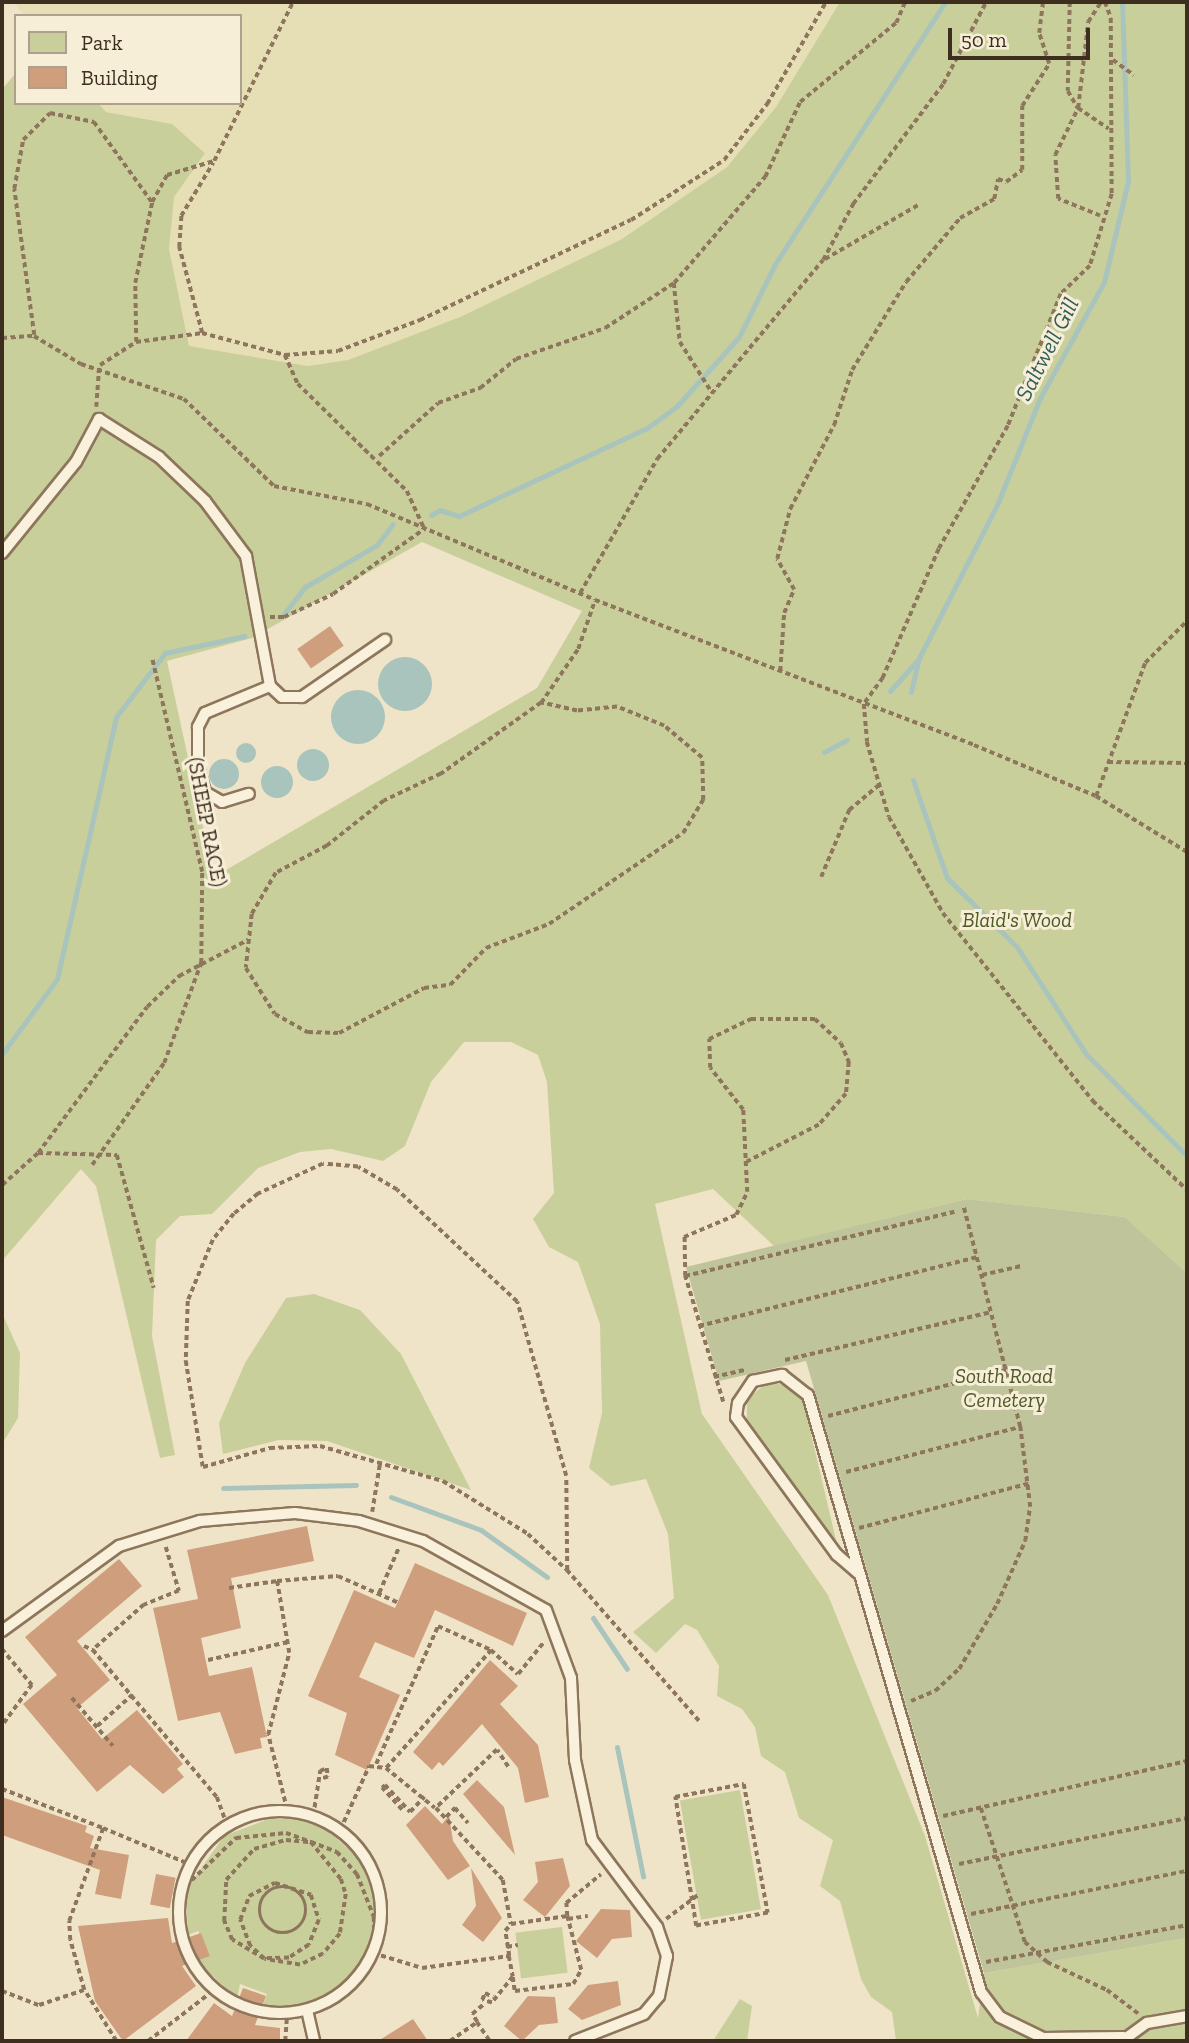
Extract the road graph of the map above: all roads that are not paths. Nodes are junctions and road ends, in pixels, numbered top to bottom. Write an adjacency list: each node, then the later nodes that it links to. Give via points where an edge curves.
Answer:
1 (2, 553): 3 (lane, via 76,462 99,419 159,457 205,501 246,556 260,612)
2 (385, 640): 3 (lane, via 302,697 282,697)
3 (270, 686): 4 (lane, via 216,705 198,727 205,792 222,802)
4 (249, 794)
5 (858, 1573): 5 (lane, via 837,1555 737,1417 744,1392 769,1374 796,1382 814,1419); 9 (lane, via 934,1818 981,1992 1000,2017 1026,2031 1064,2040)
6 (2, 1631): 11 (lane, via 82,1569 159,1531 295,1513 368,1523 405,1535 522,1593 546,1610 571,1678 581,1804 608,1868 657,1927 667,1956 659,1996 619,2028)
7 (307, 2010): 7 (lane, via 346,1990 374,1951 379,1887 367,1859 340,1830 313,1816 287,1810 227,1824 189,1864 179,1892 183,1944 214,1990 243,2007 286,2014); 10 (lane)
8 (1187, 2016): 9 (lane, via 1147,2023)
9 (1123, 2039)
10 (314, 2041)
11 (575, 2041)

